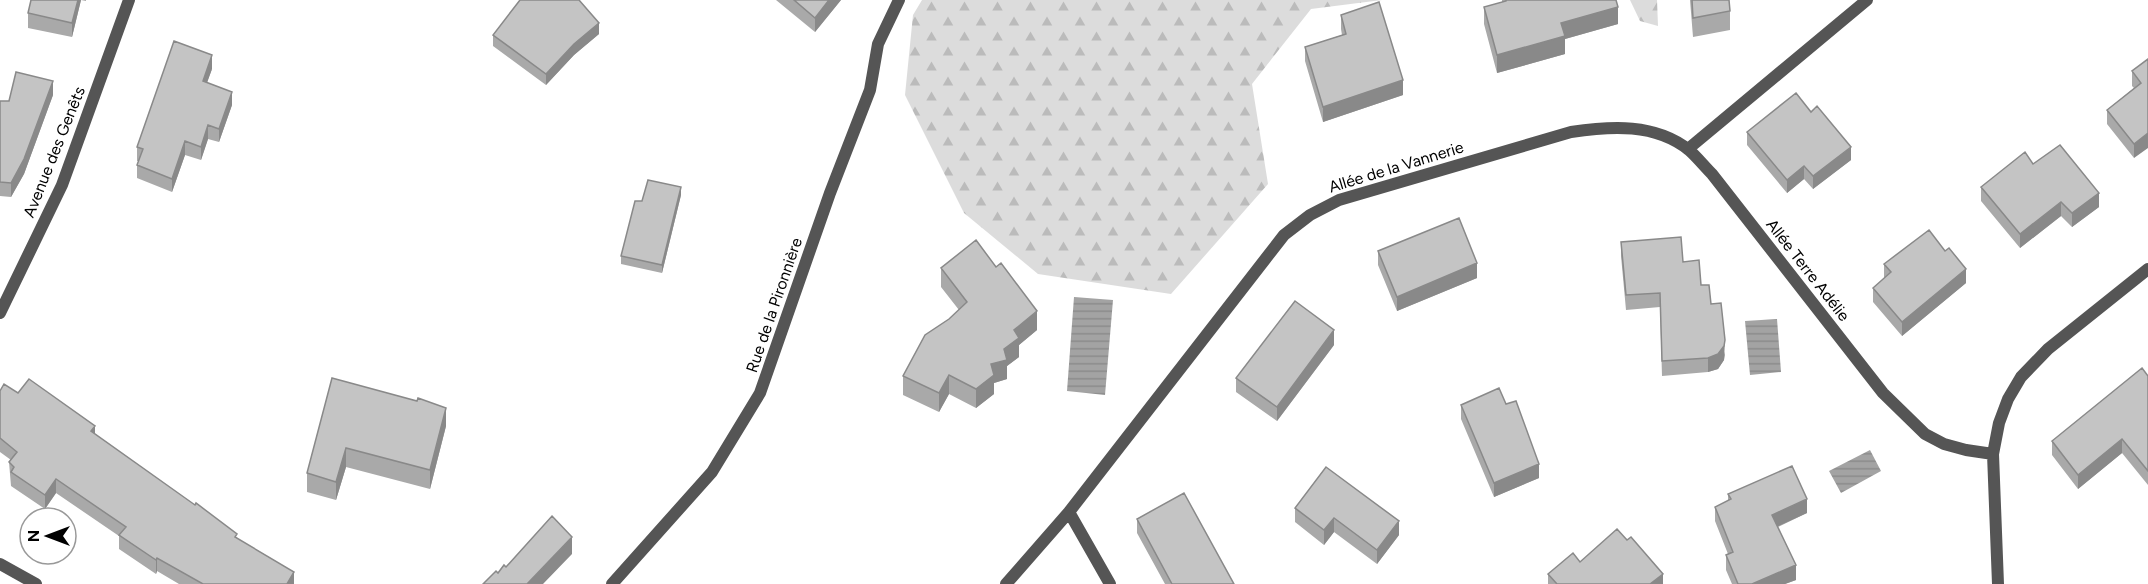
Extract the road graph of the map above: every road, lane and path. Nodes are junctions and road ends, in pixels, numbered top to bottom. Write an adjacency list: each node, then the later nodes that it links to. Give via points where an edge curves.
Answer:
1 (129, 0): 6 (street, Avenue des Genêts, via 62,185)
2 (899, 0): 11 (street, Rue de la Pironnière, via 878,44 870,90 760,393 712,472)
3 (1867, 0): 4 (street)
4 (1688, 149): 7 (street, Allée Terre Adélie, via 1712,174 1883,393 1925,434 1944,444); 8 (street, Allée de la Vannerie, via 1662,135 1636,128 1603,127 1571,132 1339,200 1310,215 1284,235)
5 (2148, 269): 7 (street, via 2048,349 2021,377 1999,423)
6 (0, 313)
7 (1993, 454): 14 (street)
8 (1069, 512): 12 (street, Allée de la Vannerie); 13 (street)
9 (0, 564): 10 (street)
10 (36, 584)
11 (612, 584)
12 (1006, 584)
13 (1110, 584)
14 (1998, 584)

